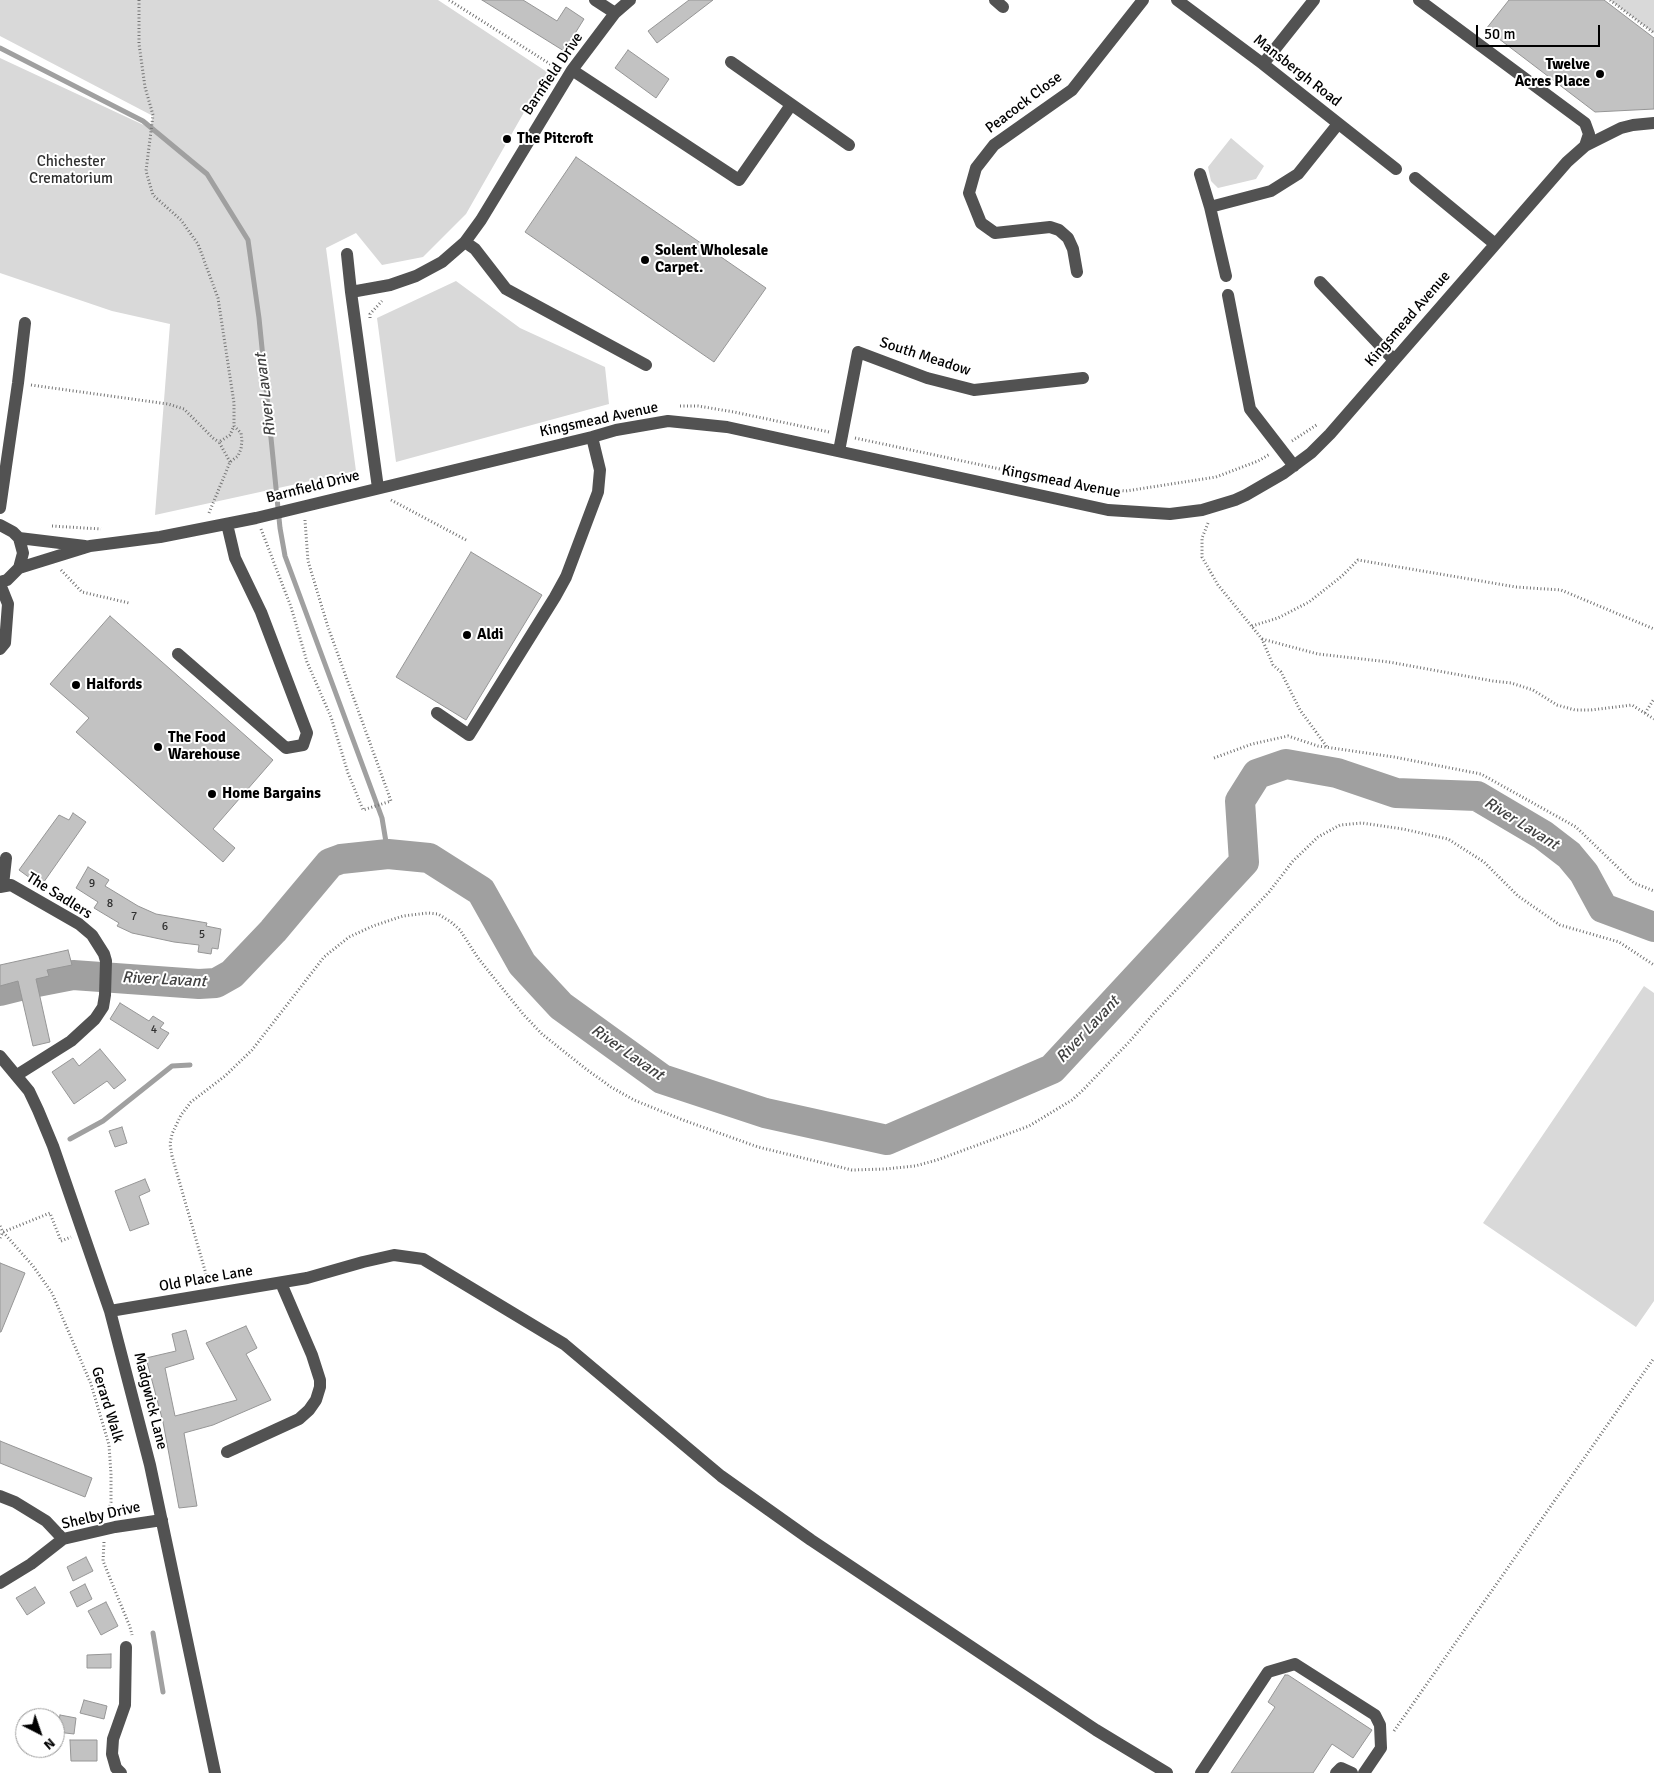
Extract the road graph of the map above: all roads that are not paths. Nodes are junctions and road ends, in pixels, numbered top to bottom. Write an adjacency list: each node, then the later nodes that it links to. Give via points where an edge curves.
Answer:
1 (596, 0): 7 (street)
2 (630, 0): 7 (street, Barnfield Drive)
3 (1143, 0): 23 (street, Peacock Close, via 1072,90 994,145 976,168 969,193 981,223 995,233 1050,227 1059,230 1073,249)
4 (1177, 0): 9 (street, Mansbergh Road)
5 (1314, 0): 9 (street)
6 (1419, 0): 15 (street, via 1585,123 1589,134)
7 (615, 13): 10 (street, Barnfield Drive)
8 (731, 62): 11 (street)
9 (1263, 64): 13 (street, Mansbergh Road)
10 (571, 73): 11 (street, via 739,180); 20 (street, Barnfield Drive)
11 (791, 105): 14 (street)
12 (1654, 123): 15 (street, Kingsmead Avenue, via 1621,128)
13 (1338, 124): 16 (street, Mansbergh Road); 19 (street, via 1298,174 1285,183 1271,191)
14 (849, 146)
15 (1585, 146): 21 (street, Kingsmead Avenue)
16 (1396, 169)
17 (1200, 174): 19 (street)
18 (1415, 178): 21 (street)
19 (1210, 207): 24 (street)
20 (465, 242): 26 (street, Barnfield Drive, via 442,262 416,276 390,285); 30 (street, via 475,249 506,289)
21 (1494, 244): 29 (street, Kingsmead Avenue)
22 (347, 254): 26 (street, Barnfield Drive)
23 (1077, 272)
24 (1226, 276)
25 (1320, 282): 29 (street)
26 (351, 292): 35 (street, Barnfield Drive)
27 (1228, 295): 34 (street, via 1250,409)
28 (25, 323): 36 (street)
29 (1394, 360): 34 (street, Kingsmead Avenue, via 1330,434)
30 (646, 365)
31 (1084, 378): 33 (street, South Meadow, via 974,390 926,378 858,352)
32 (592, 437): 33 (street, Kingsmead Avenue, via 668,422 727,427); 35 (street, Kingsmead Avenue); 45 (street, via 600,470 598,492 566,577 555,597 469,735)
33 (839, 451): 34 (street, Kingsmead Avenue, via 1108,510 1170,514 1202,510 1235,500)
34 (1294, 466)
35 (376, 488): 37 (street, Barnfield Drive)
36 (0, 508)
37 (228, 524): 40 (street, Barnfield Drive); 44 (street, via 236,558 261,612 307,733 303,745 286,748)
38 (0, 525): 39 (street, Barnfield Drive)
39 (19, 538): 40 (street, Barnfield Drive); 41 (street, via 23,553)
40 (90, 546): 41 (street, Barnfield Drive)
41 (19, 568): 42 (street, Barnfield Drive)
42 (0, 583): 43 (street, via 8,604 5,643)
43 (0, 649)
44 (178, 654)
45 (437, 713)
46 (6, 858): 47 (street, The Sadlers)
47 (1, 886): 49 (street, The Sadlers, via 11,885 79,924 92,935 106,961 103,1007 95,1019 70,1041)
48 (0, 1056): 49 (street, Madgwick Lane)
49 (17, 1075): 51 (street, Madgwick Lane, via 29,1091 53,1146)
50 (281, 1282): 51 (street, Old Place Lane); 52 (street, via 320,1380 316,1400 300,1419); 60 (street, Old Place Lane, via 394,1255 423,1259 564,1344 721,1476 811,1540 1096,1730)
51 (110, 1311): 54 (street, Madgwick Lane)
52 (227, 1452)
53 (0, 1496): 55 (street, via 46,1521)
54 (162, 1520): 55 (street, Shelby Drive); 59 (street, Madgwick Lane)
55 (62, 1539): 56 (street, Shelby Drive)
56 (0, 1583)
57 (130, 1645): 58 (street, via 125,1705 113,1739)
58 (114, 1771)
59 (215, 1773)
60 (1167, 1773)
61 (1201, 1773): 64 (street, via 1268,1672 1295,1664 1375,1715 1380,1725 1381,1748)
62 (1336, 1773): 63 (street, via 1341,1768)
63 (1352, 1773)
64 (1364, 1773)

